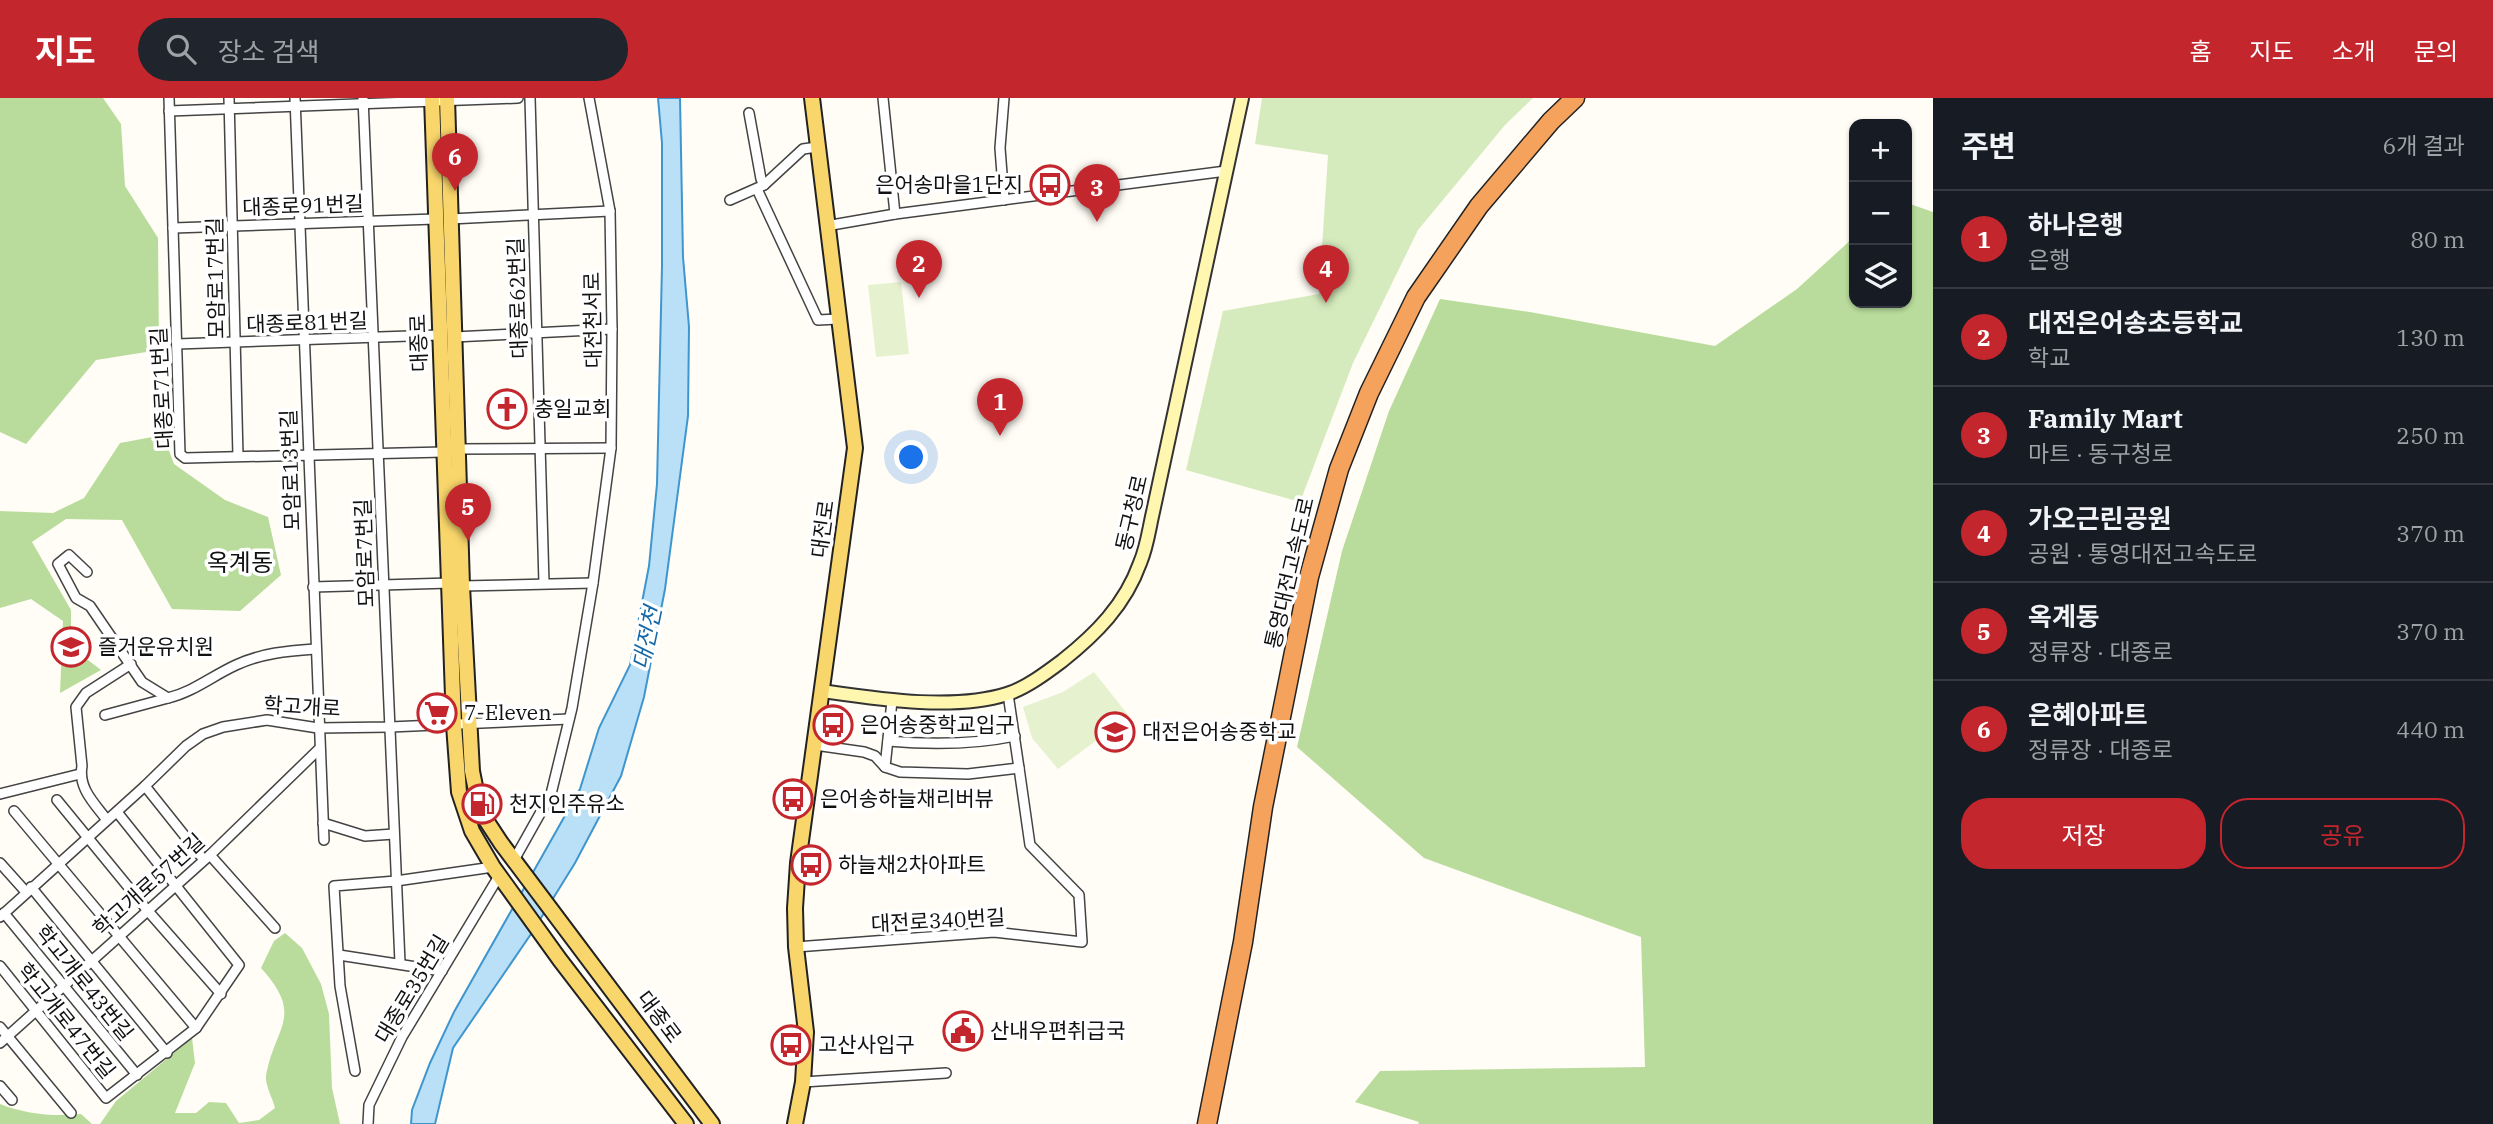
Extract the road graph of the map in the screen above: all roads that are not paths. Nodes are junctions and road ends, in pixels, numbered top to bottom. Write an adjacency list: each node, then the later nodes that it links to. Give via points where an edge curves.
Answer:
1 (169, 98): 16 (street, 대종로71번길)
2 (229, 98): 15 (street, 모암로17번길)
3 (518, 98): 12 (street)
4 (530, 98): 25 (street, 대종로62번길)
5 (589, 98): 23 (street, 대전천서로)
6 (812, 98): 18 (main road, 대전로)
7 (883, 98): 24 (street)
8 (1004, 98): 22 (street, via 1000,148)
9 (1242, 98): 19 (main road, 동구청로)
10 (1560, 98): 118 (highway, 통영대전고속도로, via 1468,202 1405,293 1327,465 1292,600)
11 (1575, 98): 119 (highway, 통영대전고속도로, via 1479,206 1416,297 1369,393 1339,469 1306,590)
12 (439, 100): 13 (street); 26 (main road, 대종로); 27 (main road, 대종로)
13 (363, 102): 14 (street); 28 (street, 모암로7번길)
14 (295, 103): 15 (street); 29 (street, 모암로13번길)
15 (229, 109): 16 (street); 30 (street, 모암로17번길)
16 (169, 111): 32 (street, 대종로71번길)
17 (749, 113): 20 (street)
18 (817, 147): 20 (street, via 803,149); 31 (main road, 대전로)
19 (1226, 170): 22 (street); 56 (main road, 동구청로, via 1141,563 1118,609 1090,639)
20 (761, 187): 21 (street); 33 (street, via 818,320)
21 (730, 200)
22 (1004, 200): 24 (street)
23 (610, 211): 25 (street); 34 (street, 대전천서로)
24 (895, 214): 31 (street)
25 (533, 215): 27 (street); 35 (street, 대종로62번길)
26 (435, 219): 28 (street, 대종로91번길); 36 (main road, 대종로)
27 (450, 219): 36 (main road, 대종로)
28 (368, 221): 29 (street, 대종로91번길); 37 (street, 모암로7번길)
29 (300, 224): 30 (street, 대종로91번길); 38 (street, 모암로13번길)
30 (232, 226): 32 (street, 대종로91번길); 39 (street, 모암로17번길)
31 (826, 226): 33 (main road, 대전로)
32 (173, 228): 40 (street, 대종로71번길)
33 (838, 318): 55 (main road, 대전로, via 855,448)
34 (612, 328): 35 (street, 대종로); 42 (street, 대전천서로)
35 (536, 331): 36 (street, 대종로); 41 (street, 대종로62번길)
36 (447, 336): 37 (street, 대종로81번길); 43 (main road, 대종로)
37 (373, 339): 38 (street, 대종로81번길); 44 (street, 모암로7번길)
38 (304, 341): 39 (street, 대종로81번길); 45 (street, 모암로13번길)
39 (235, 343): 40 (street, 대종로81번길); 46 (street, 모암로17번길)
40 (177, 344): 46 (street, 대종로71번길, via 180,454 186,458)
41 (542, 448): 42 (street); 43 (street); 48 (street, 대종로62번길)
42 (611, 448): 49 (street, 대전천서로)
43 (451, 451): 44 (street, 대종로71번길); 50 (main road, 대종로)
44 (378, 453): 45 (street, 대종로71번길); 51 (street, 모암로7번길)
45 (308, 455): 46 (street, 대종로71번길); 52 (street, 모암로13번길)
46 (238, 456)
47 (87, 572): 54 (street, via 69,555 58,564 76,598 90,606)
48 (544, 583): 49 (street); 50 (street)
49 (593, 583): 60 (street, 대전천서로)
50 (456, 585): 51 (street); 61 (main road, 대종로); 62 (main road, 대종로)
51 (384, 586): 52 (street); 63 (street, 모암로7번길)
52 (313, 587): 53 (street, 모암로13번길)
53 (316, 649): 57 (street, via 275,651 236,665 185,694); 64 (street, 모암로13번길)
54 (131, 664): 57 (street, via 142,682); 71 (street, via 86,693 76,707)
55 (822, 691): 58 (main road, 동구청로); 67 (main road, 대전로)
56 (1008, 694): 58 (main road, 동구청로, via 964,702); 65 (street)
57 (167, 698): 59 (street)
58 (892, 701): 66 (street)
59 (105, 715)
60 (569, 719): 61 (street); 83 (street, 대전천서로, via 551,794)
61 (469, 723): 62 (street, 학고개로); 83 (main road, 대종로, via 472,772 481,811)
62 (454, 725): 63 (street, 학고개로); 86 (main road, 대종로, via 459,792 472,831)
63 (390, 727): 64 (street, 학고개로); 79 (street, 모암로7번길)
64 (318, 728): 68 (street, 모암로13번길); 72 (street, 학고개로, via 267,720 223,727 186,746)
65 (1015, 736): 66 (street, via 972,744); 70 (street)
66 (888, 741): 69 (street)
67 (815, 745): 69 (street, via 864,751); 94 (main road, 대전로, via 798,863)
68 (319, 749): 78 (street, 모암로13번길); 82 (street, 학고개로57번길)
69 (885, 767): 70 (street, via 900,772 968,774)
70 (1019, 768): 94 (street, 대전로340번길, via 1030,845 1079,895 1082,942 993,932)
71 (80, 774): 73 (street); 77 (street, via 85,791)
72 (145, 786): 76 (street, 학고개로); 82 (street)
73 (0, 794)
74 (57, 800): 80 (street)
75 (14, 811): 84 (street)
76 (117, 812): 77 (street, 학고개로); 88 (street)
77 (107, 820): 80 (street, 학고개로)
78 (323, 823): 79 (street, via 365,836); 81 (street, 모암로13번길)
79 (394, 834): 87 (street, 모암로7번길)
80 (88, 836): 84 (street, 학고개로); 90 (street)
81 (324, 840)
82 (207, 857): 88 (street, 학고개로57번길); 92 (street)
83 (515, 861): 116 (main road, 대종로)
84 (59, 862): 89 (street, 학고개로); 93 (street)
85 (0, 863): 89 (street)
86 (496, 872): 87 (street); 99 (street, 대종로35번길); 115 (main road, 대종로)
87 (396, 881): 95 (street, via 334,886); 97 (street, 모암로7번길)
88 (175, 886): 90 (street, 학고개로57번길); 101 (street, via 239,965)
89 (29, 890): 91 (street, 학고개로); 96 (street)
90 (148, 911): 93 (street, 학고개로57번길); 101 (street)
91 (2, 915): 100 (street, 학고개로43번길)
92 (275, 928)
93 (119, 936): 96 (street, 학고개로57번길); 104 (street)
94 (796, 947): 110 (main road, 대전로, via 806,1032)
95 (339, 955): 97 (street); 107 (street)
96 (92, 961): 100 (street, 학고개로57번길); 106 (street)
97 (400, 963): 99 (street)
98 (0, 966): 102 (street, 학고개로47번길)
99 (442, 971): 114 (street, 대종로35번길, via 383,1074 369,1105)
100 (63, 987): 102 (street, 학고개로57번길); 109 (street, 학고개로43번길)
101 (221, 994): 104 (street)
102 (36, 1011): 105 (street, 학고개로57번길); 109 (street, 학고개로47번길, via 106,1098)
103 (0, 1027): 105 (street)
104 (196, 1028): 106 (street)
105 (4, 1039): 113 (street)
106 (167, 1053): 109 (street)
107 (355, 1072)
108 (946, 1073): 110 (street)
109 (137, 1075)
110 (803, 1082): 117 (main road, 대전로)
111 (0, 1086): 112 (street)
112 (12, 1100)
113 (71, 1113)
114 (368, 1124)
115 (686, 1124)
116 (712, 1124)
117 (795, 1124)
118 (1196, 1124)
119 (1207, 1124)

